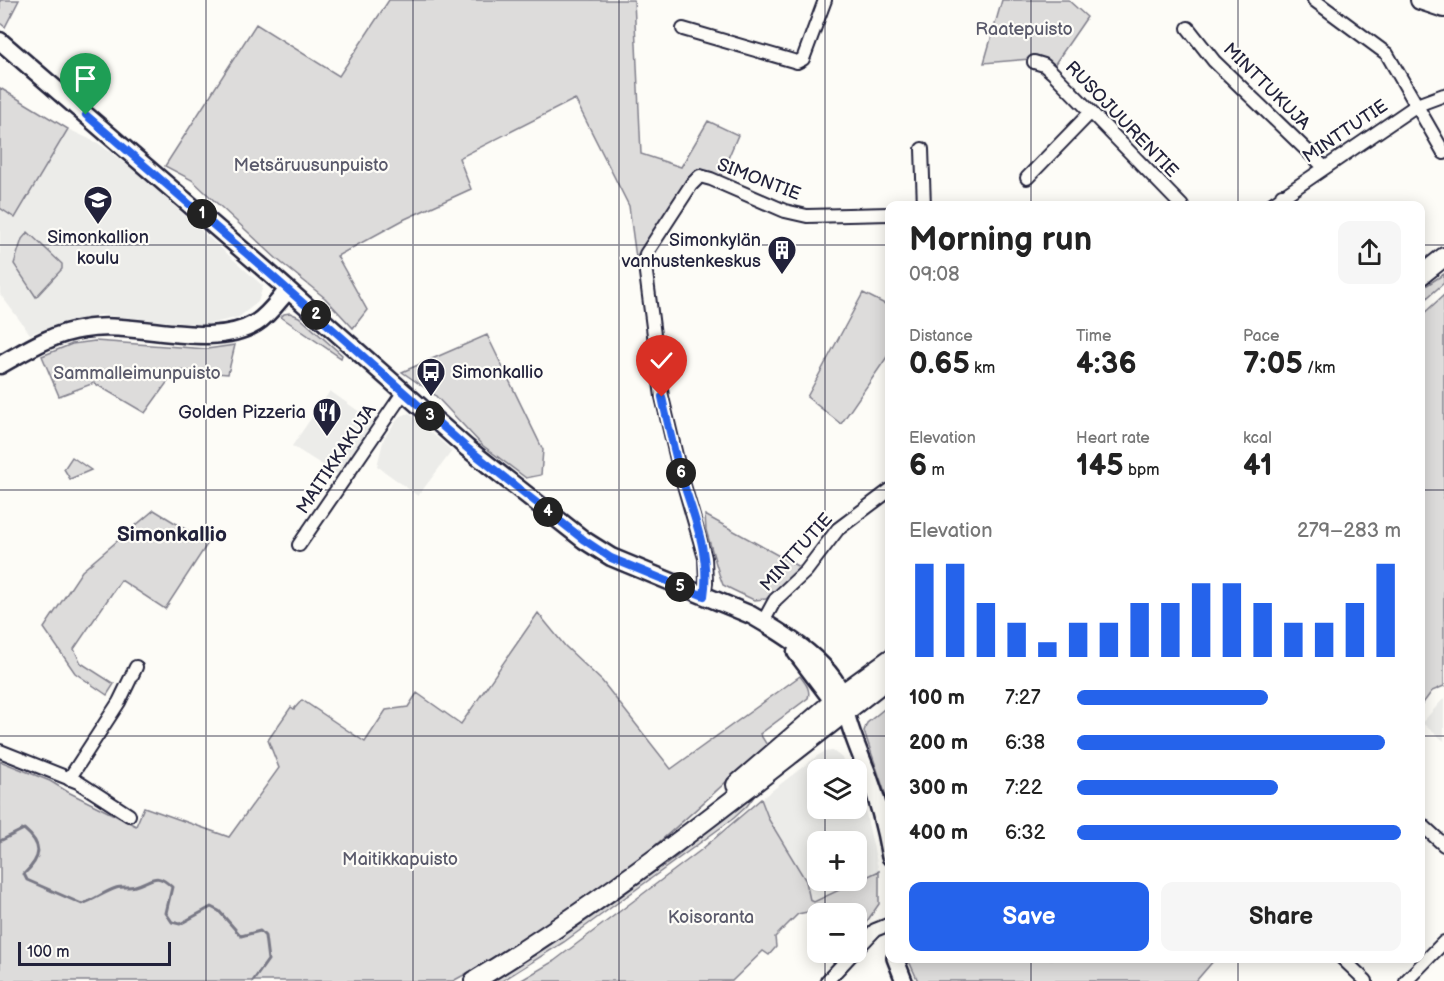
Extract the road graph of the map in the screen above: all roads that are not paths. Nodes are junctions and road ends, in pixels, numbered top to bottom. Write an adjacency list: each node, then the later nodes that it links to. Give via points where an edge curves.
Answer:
1 (825, 0): 6 (street, via 802,59 797,62)
2 (1314, 0): 10 (street, via 1387,54)
3 (1420, 0): 4 (main road)
4 (1444, 8)
5 (1188, 28): 14 (street, MINTTUKUJA, via 1214,61)
6 (683, 29)
7 (0, 41): 24 (main road)
8 (1034, 62): 11 (street, RUSOJUURENTIE, via 1053,73)
9 (1444, 95): 10 (street, MINTTUTIE)
10 (1417, 105): 13 (street); 14 (street, MINTTUTIE)
11 (1090, 113): 15 (street); 18 (street, RUSOJUURENTIE)
12 (922, 149): 17 (street)
13 (1444, 153)
14 (1324, 167): 16 (street, MINTTUTIE)
15 (1027, 178)
16 (1282, 195): 19 (street, MINTTUTIE); 20 (street)
17 (924, 201)
18 (1177, 201)
19 (1275, 201)
20 (1287, 201)
21 (885, 214): 29 (street, SIMONTIE, via 807,216 785,211 700,176 646,254 662,397 705,558)
22 (1444, 257): 23 (main road)
23 (1431, 269)
24 (288, 290): 25 (main road, via 259,321 233,333 84,329 41,342); 26 (main road)
25 (0, 365)
26 (403, 393): 28 (street, MAITIKKAKUJA); 29 (main road, via 597,550)
27 (885, 494): 30 (street, MINTTUTIE, via 838,529 806,571 775,600)
28 (299, 545)
29 (704, 596): 30 (main road)
30 (763, 622): 34 (main road, via 811,655 831,675)
31 (885, 663): 34 (main road)
32 (136, 667): 36 (street, via 119,702)
33 (885, 680): 34 (main road)
34 (841, 702): 39 (street); 49 (main road, via 730,804 569,920)
35 (0, 751): 36 (street)
36 (69, 779): 37 (street)
37 (129, 815)
38 (1425, 828): 40 (street)
39 (885, 834)
40 (1444, 845)
41 (885, 926): 42 (street)
42 (867, 938)
43 (1444, 942): 44 (street)
44 (1425, 962)
45 (844, 963): 50 (street)
46 (897, 963): 51 (street)
47 (1347, 963): 52 (street)
48 (1424, 963): 53 (street)
49 (474, 981)
50 (827, 981)
51 (904, 981)
52 (1366, 981)
53 (1407, 981)

